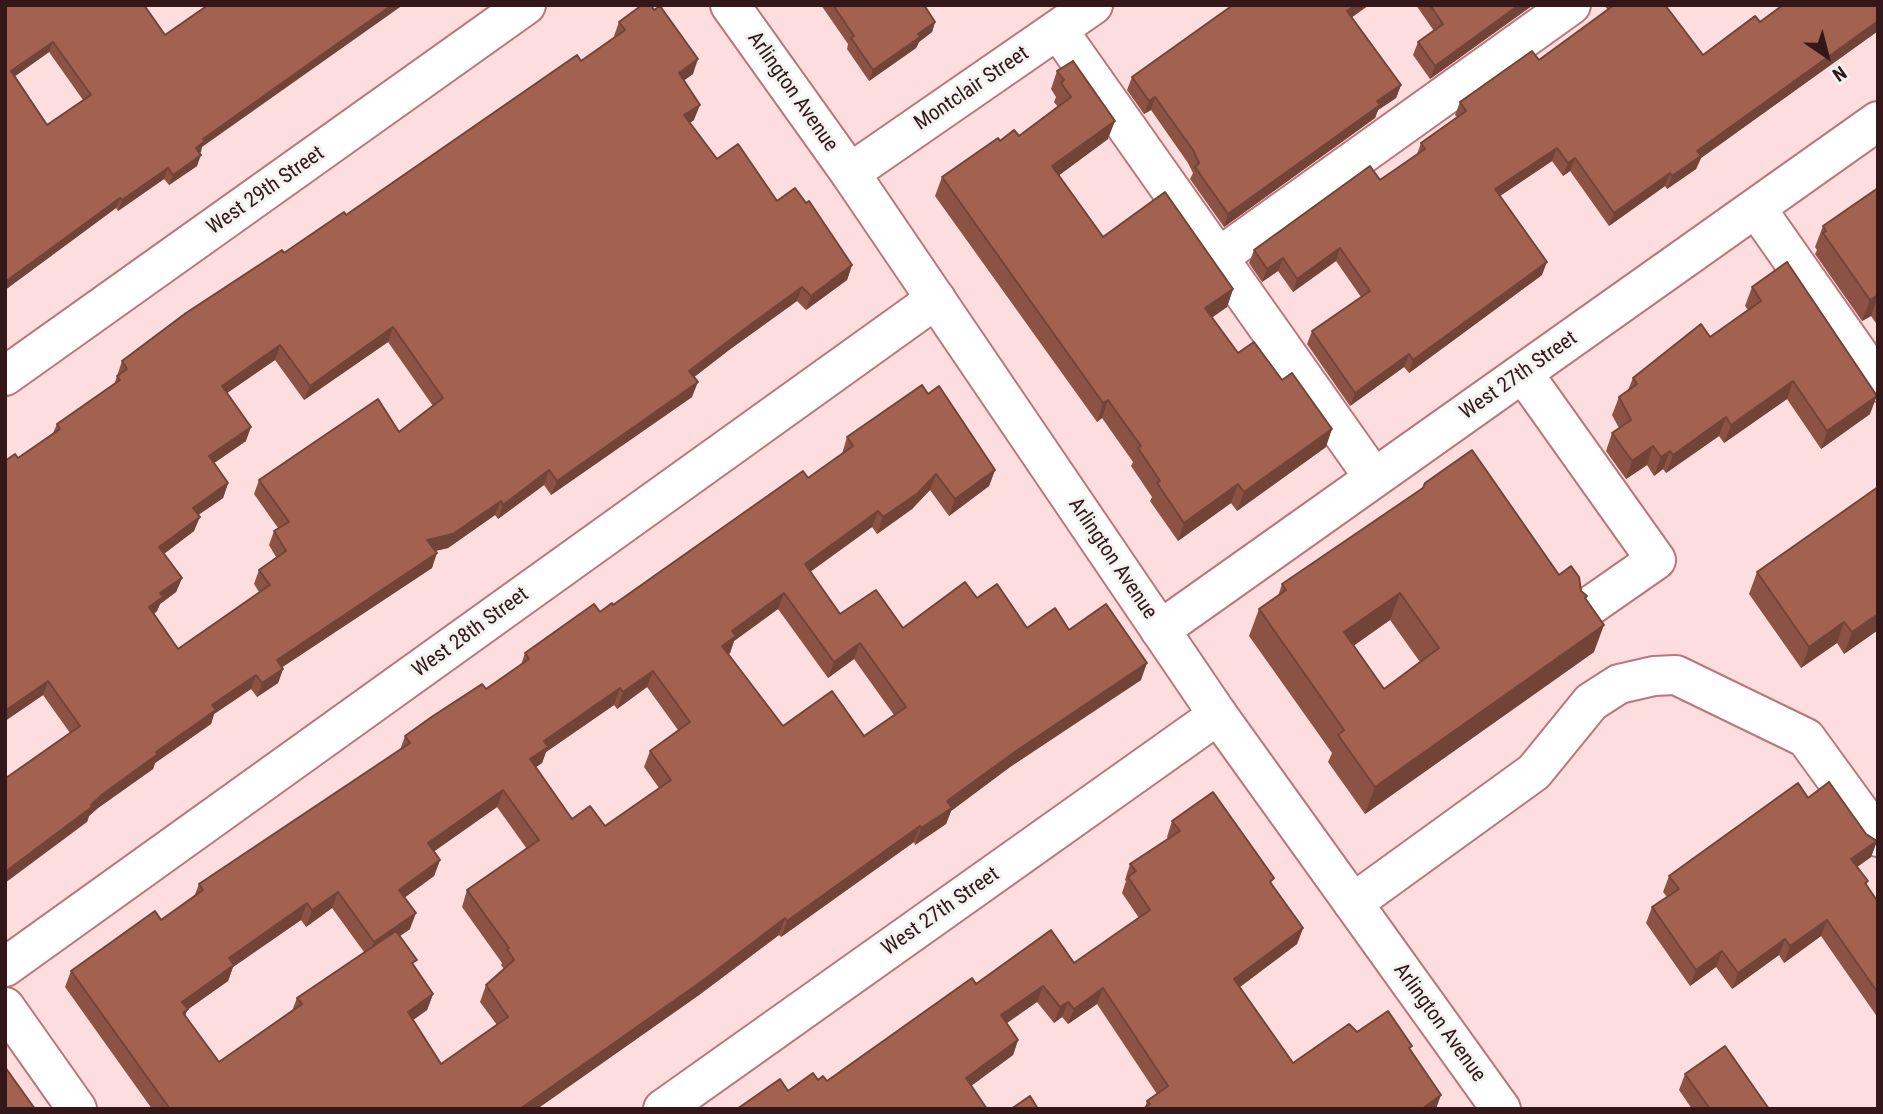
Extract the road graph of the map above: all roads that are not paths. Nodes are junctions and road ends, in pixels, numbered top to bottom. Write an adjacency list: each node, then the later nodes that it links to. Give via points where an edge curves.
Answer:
1 (526, 5): 12 (street, West 29th Street)
2 (730, 5): 7 (street, Arlington Avenue)
3 (1093, 5): 5 (street, Montclair Street)
4 (1571, 5): 9 (street)
5 (1058, 30): 7 (street, Montclair Street); 9 (street)
6 (1878, 121): 8 (street, West 27th Street)
7 (850, 173): 10 (street, Arlington Avenue)
8 (1756, 208): 11 (street, West 27th Street); 13 (street)
9 (1219, 257): 14 (street)
10 (936, 299): 16 (street, Arlington Avenue); 20 (street, West 28th Street)
11 (1523, 373): 14 (street, West 27th Street); 15 (street, via 1657,560)
12 (5, 376)
13 (1878, 382)
14 (1374, 478): 16 (street, West 27th Street)
15 (1590, 606)
16 (1160, 630): 17 (street, Arlington Avenue)
17 (1218, 715): 19 (street, Arlington Avenue); 23 (street, West 27th Street)
18 (1878, 837): 19 (street, via 1806,738 1676,675 1654,676 1619,684 1591,702 1534,772)
19 (1353, 902): 24 (street, Arlington Avenue)
20 (5, 967)
21 (5, 1006): 22 (street)
22 (77, 1109)
23 (663, 1109)
24 (1501, 1109)

